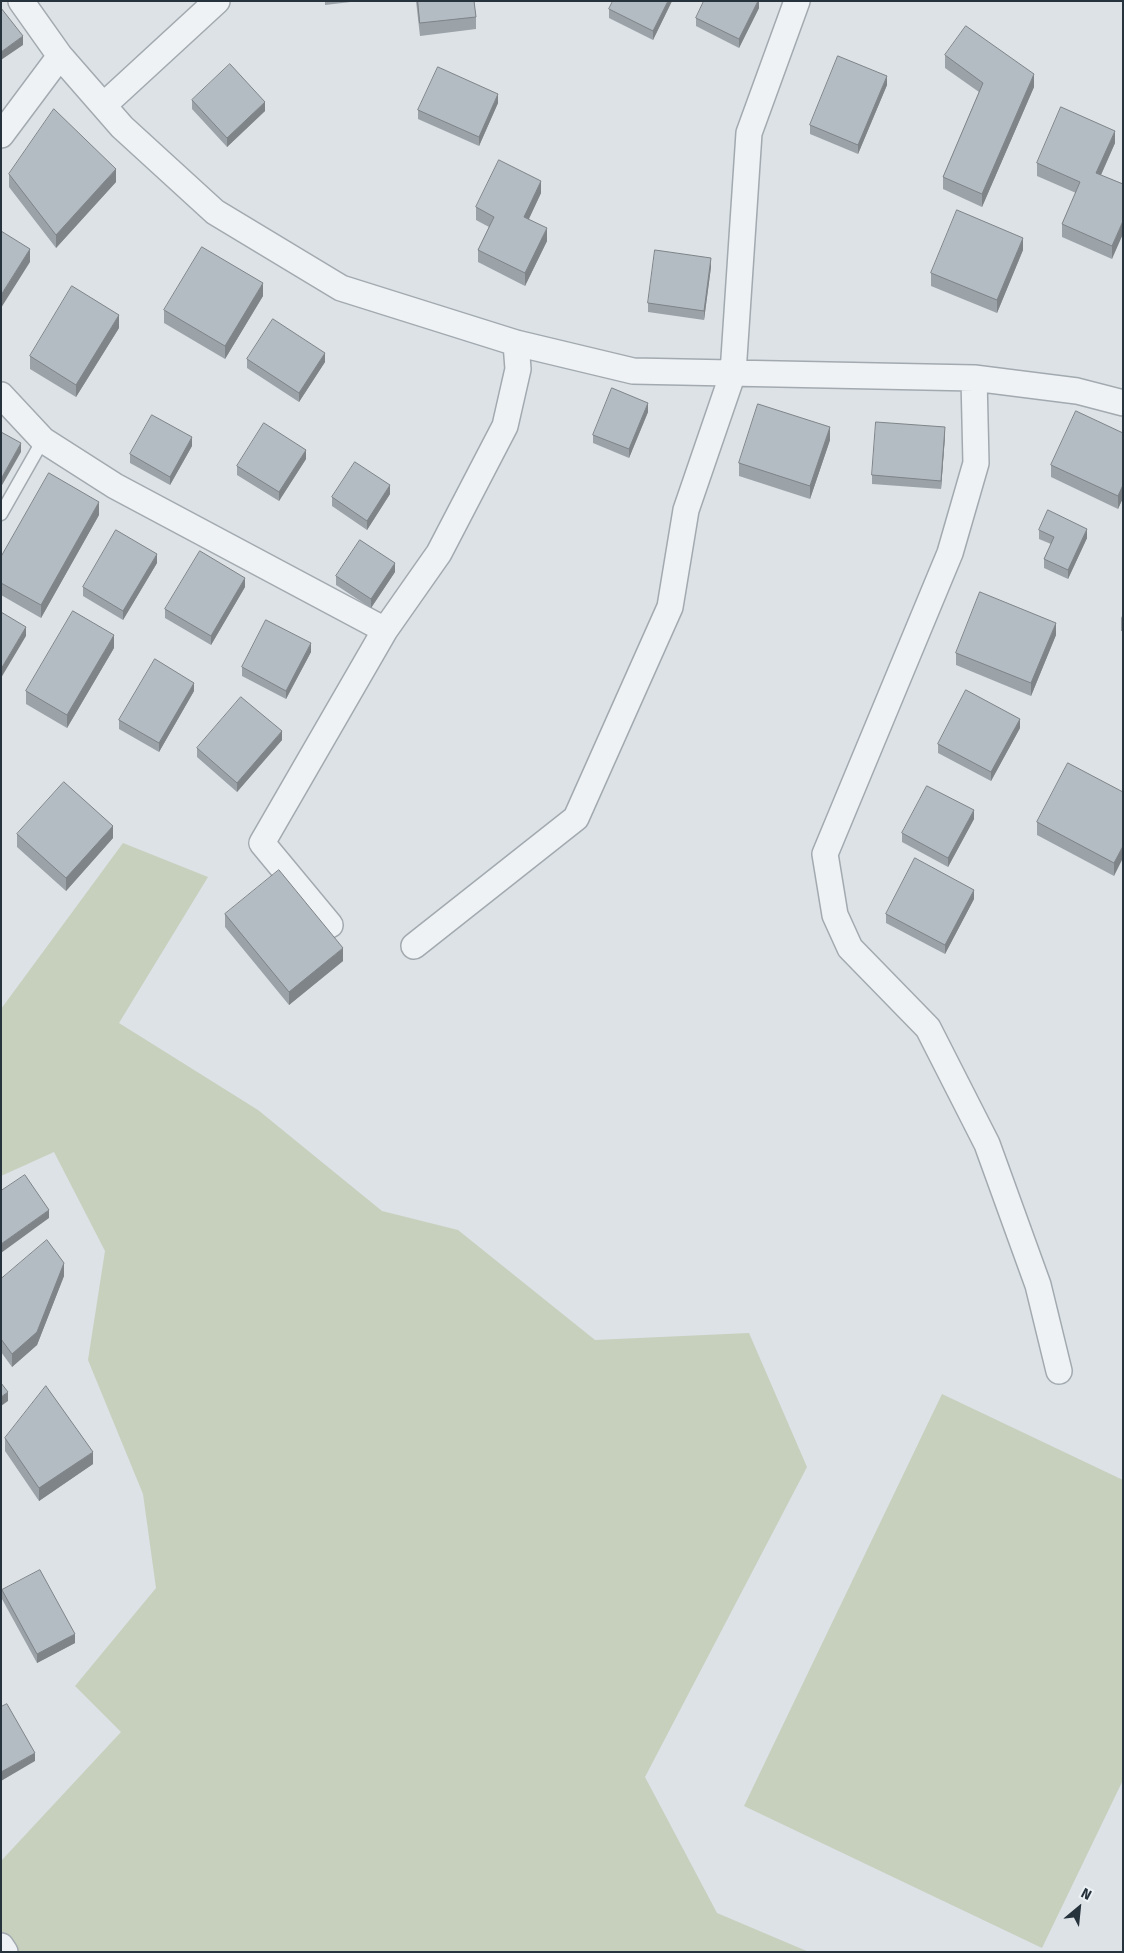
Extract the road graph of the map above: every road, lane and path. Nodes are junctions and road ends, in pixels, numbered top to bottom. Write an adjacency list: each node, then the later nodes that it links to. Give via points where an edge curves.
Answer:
1 (21, 1): 4 (street)
2 (217, 1): 5 (street)
3 (797, 1): 8 (street, via 749,133)
4 (60, 56): 5 (street); 6 (street)
5 (104, 105): 7 (street, via 122,126 215,212 341,288)
6 (1, 135)
7 (516, 343): 8 (street, via 633,371); 14 (street, via 518,369 505,426 439,553)
8 (732, 373): 9 (street); 16 (street, via 686,510 670,607 576,818)
9 (974, 378): 11 (street, via 1077,391); 17 (street, via 976,463 950,553 825,854 835,915 850,948 928,1028 987,1144 1038,1285)
10 (1, 395): 12 (street)
11 (1123, 403)
12 (43, 440): 13 (lane); 14 (street, via 115,486)
13 (1, 514)
14 (385, 630): 15 (street, via 262,843)
15 (330, 924)
16 (414, 946)
17 (1059, 1370)
18 (1, 1946): 19 (street)
19 (5, 1952)

